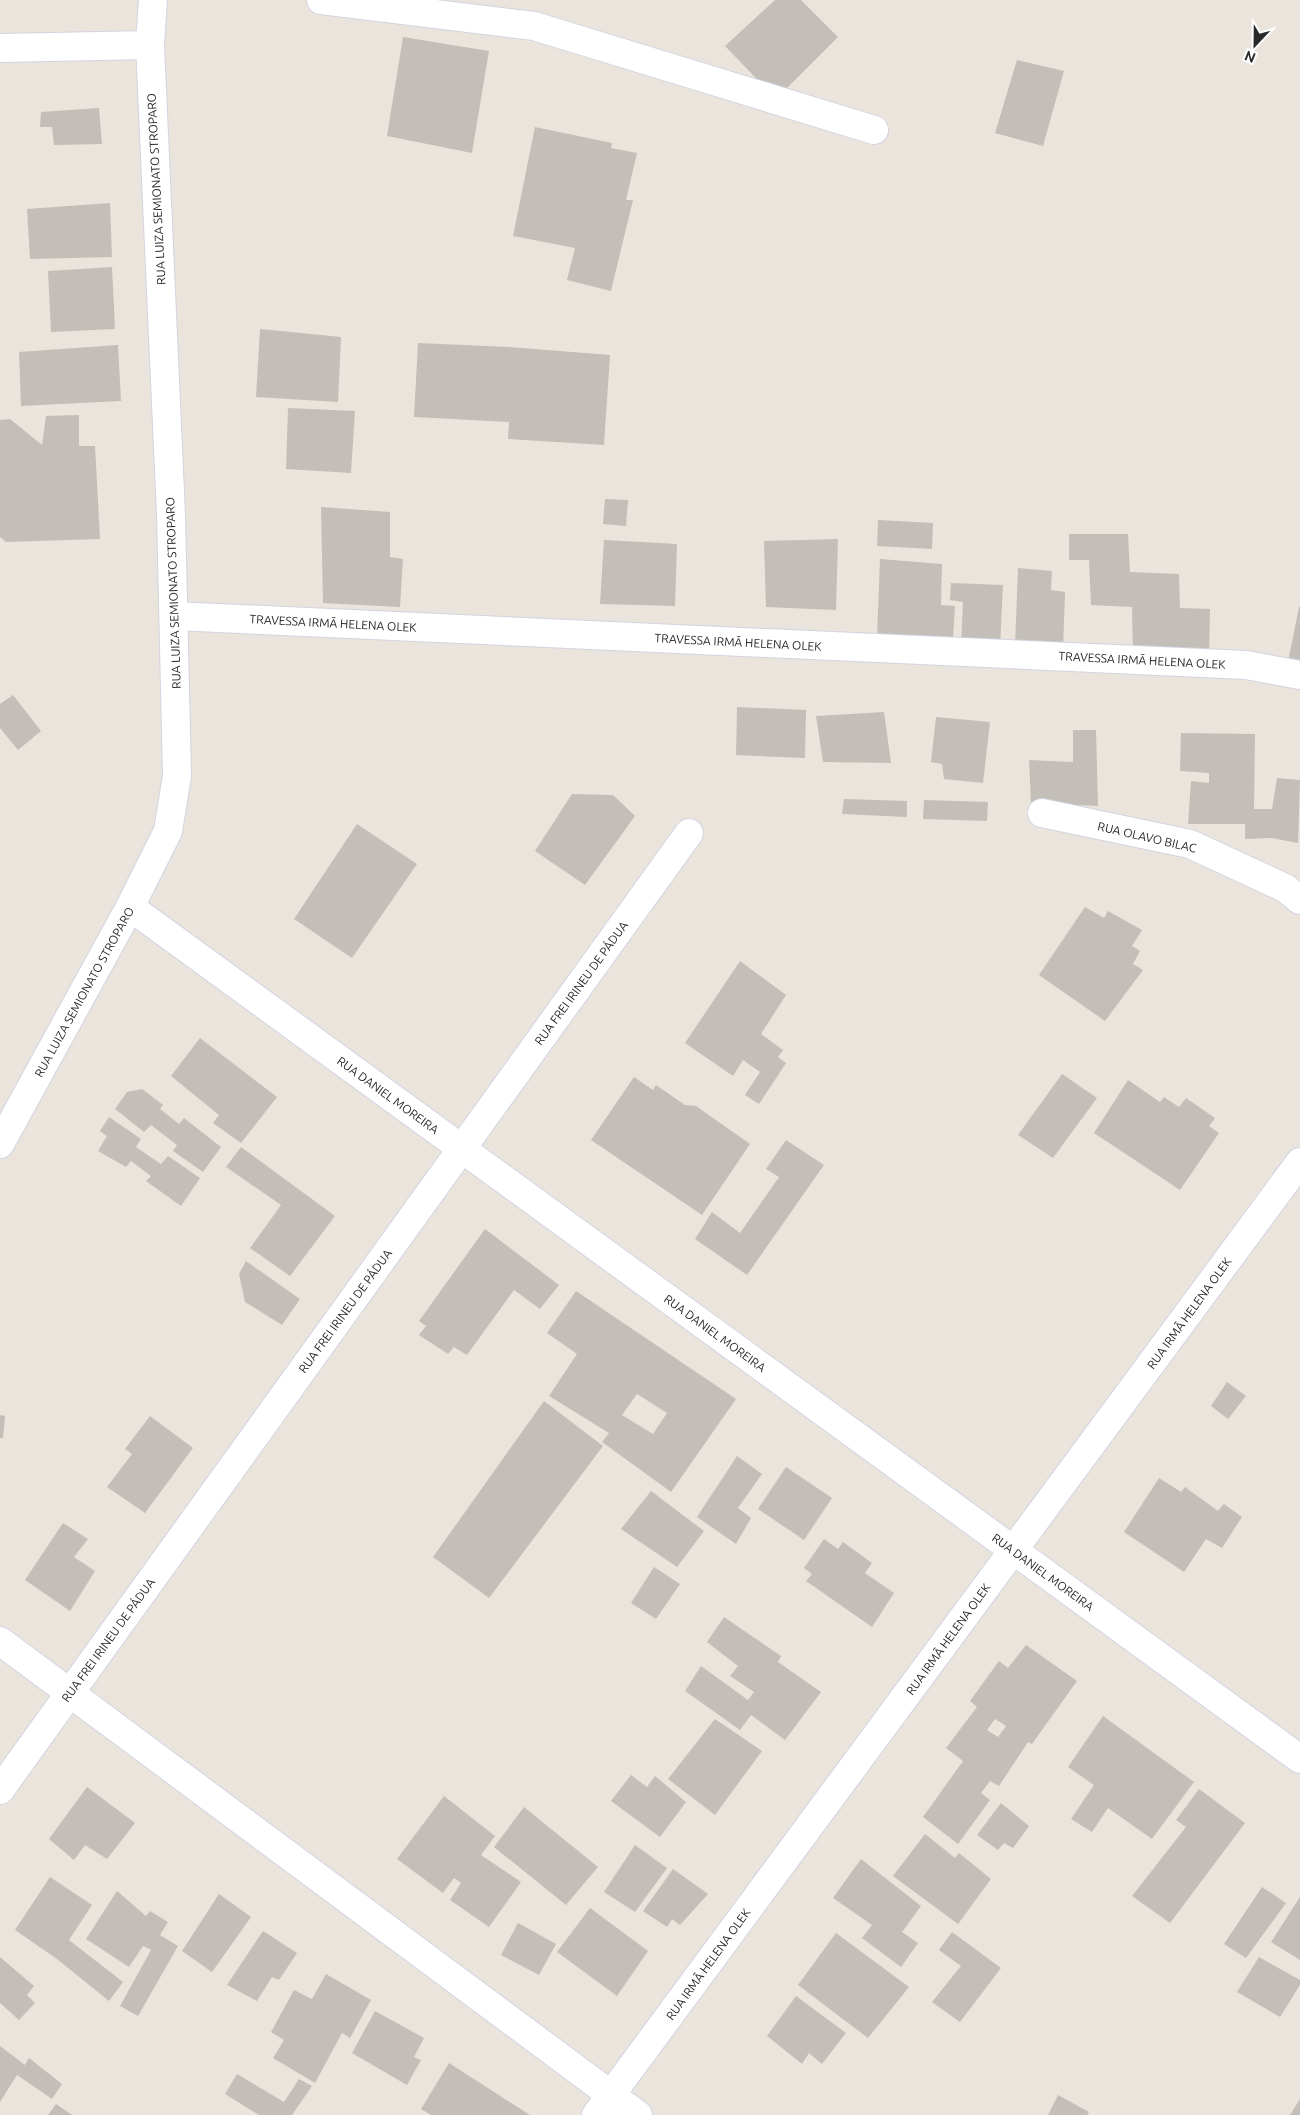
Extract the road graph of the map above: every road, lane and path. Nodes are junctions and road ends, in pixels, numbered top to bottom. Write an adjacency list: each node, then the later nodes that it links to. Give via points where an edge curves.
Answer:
1 (153, 0): 3 (street, RUA LUIZA SEMIONATO STROPARO)
2 (321, 0): 5 (street, via 534,26)
3 (150, 45): 4 (street); 6 (street, RUA LUIZA SEMIONATO STROPARO)
4 (0, 48)
5 (874, 130)
6 (175, 616): 7 (street, TRAVESSA IRMÃ HELENA OLEK, via 1246,665); 11 (street, RUA LUIZA SEMIONATO STROPARO, via 176,785 168,831)
7 (1300, 675)
8 (1042, 813): 10 (street, RUA OLAVO BILAC, via 1190,844 1286,888)
9 (689, 833): 13 (street, RUA FREI IRINEU DE PÁDUA)
10 (1300, 900)
11 (130, 907): 12 (street, RUA LUIZA SEMIONATO STROPARO); 13 (street, RUA DANIEL MOREIRA)
12 (0, 1144)
13 (462, 1149): 15 (street, RUA DANIEL MOREIRA); 17 (street, RUA FREI IRINEU DE PÁDUA)
14 (1300, 1162): 15 (street, RUA IRMÃ HELENA OLEK)
15 (1014, 1550): 18 (street, RUA DANIEL MOREIRA); 20 (street, RUA IRMÃ HELENA OLEK)
16 (0, 1641): 17 (street)
17 (70, 1693): 19 (street, RUA FREI IRINEU DE PÁDUA); 20 (street)
18 (1300, 1759)
19 (0, 1790)
20 (604, 2105): 21 (street)
21 (638, 2115)

